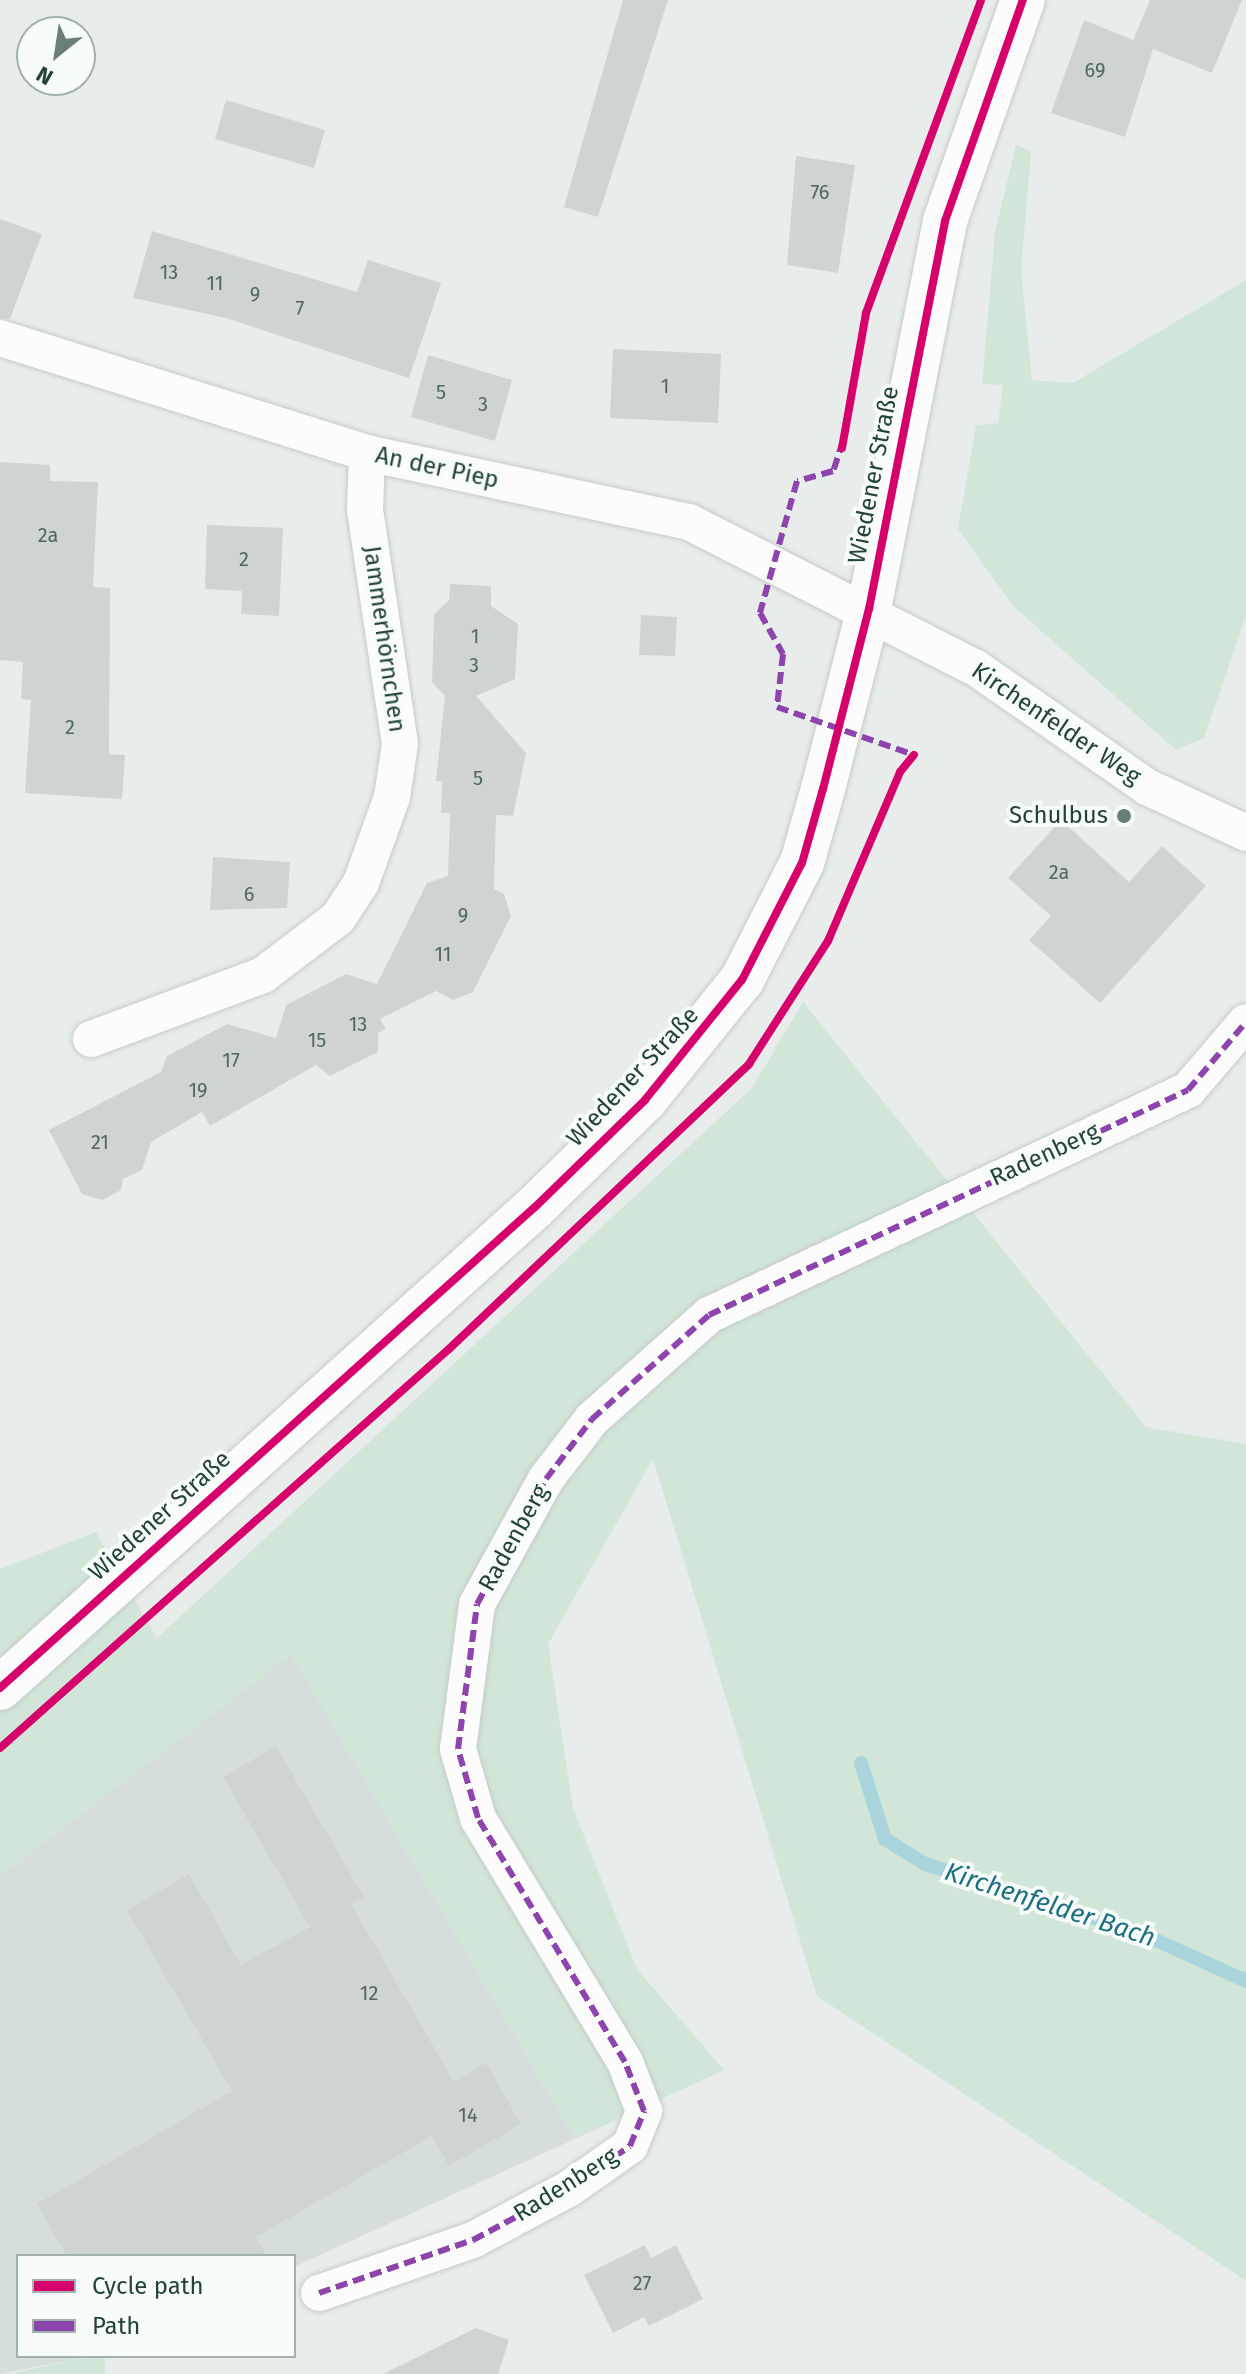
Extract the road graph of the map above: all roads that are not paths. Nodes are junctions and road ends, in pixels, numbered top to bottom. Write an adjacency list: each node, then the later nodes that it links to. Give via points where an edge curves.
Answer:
1 (1023, 0): 4 (main road, Wiedener Straße, via 945,221)
2 (0, 338): 3 (street, An der Piep)
3 (367, 453): 4 (street, An der Piep, via 689,522); 7 (street, Jammerhörnchen, via 365,510 400,744 392,797 361,883 338,918 263,975)
4 (869, 609): 5 (street, Kirchenfelder Weg, via 976,668 1147,787); 8 (main road, Wiedener Straße, via 802,863 742,980 694,1046 535,1207)
5 (1246, 833)
6 (1246, 1022): 9 (street, Radenberg, via 1188,1090 709,1315 602,1408 546,1479 477,1604 458,1749 478,1818 625,2062 644,2111 630,2146 570,2188 473,2240)
7 (91, 1039)
8 (0, 1688)
9 (319, 2293)

